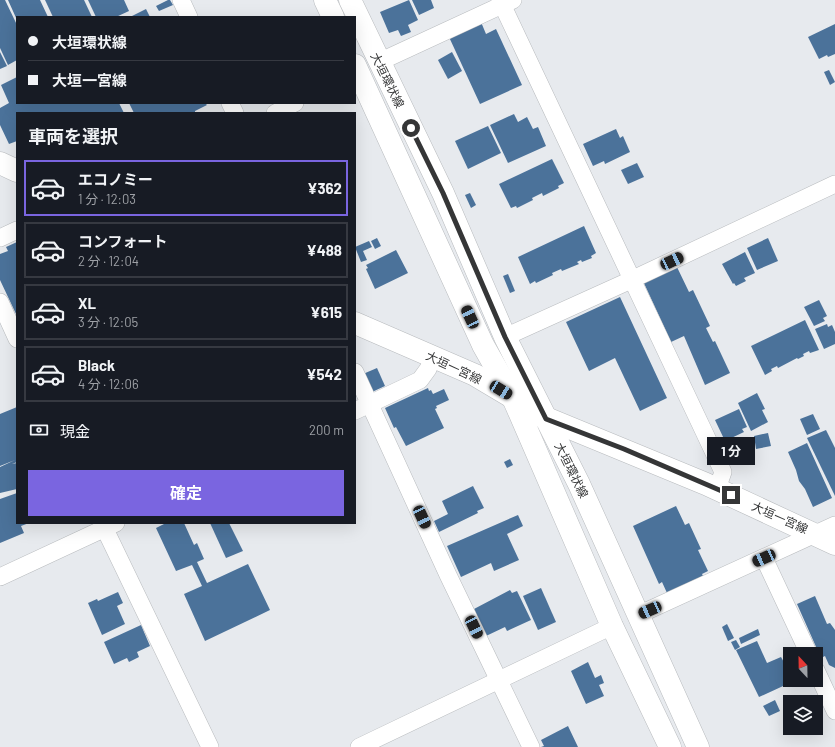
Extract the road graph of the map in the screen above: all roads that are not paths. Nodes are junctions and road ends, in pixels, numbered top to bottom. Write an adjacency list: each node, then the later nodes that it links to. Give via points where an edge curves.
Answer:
1 (181, 0): 5 (street)
2 (325, 0): 6 (main road)
3 (350, 0): 7 (main road, 大垣環状線)
4 (505, 2): 7 (street); 16 (street)
5 (189, 16)
6 (333, 16)
7 (379, 62): 20 (main road, 大垣環状線, via 443,193)
8 (356, 70): 23 (main road, 大垣環状線, via 483,346)
9 (293, 104): 10 (street)
10 (277, 112)
11 (0, 163): 12 (main road)
12 (16, 171)
13 (835, 184): 16 (street)
14 (16, 230): 15 (street)
15 (0, 238)
16 (631, 280): 20 (street); 26 (street, via 723,472)
17 (0, 302): 19 (street)
18 (356, 323): 21 (main road, 大垣一宮線)
19 (16, 337)
20 (505, 337): 25 (main road, 大垣環状線)
21 (433, 357): 23 (main road, 大垣一宮線, via 475,375); 24 (street, via 420,380)
22 (356, 377): 24 (street)
23 (513, 398): 25 (main road, 大垣一宮線); 32 (main road, 大垣環状線)
24 (362, 408): 34 (street)
25 (546, 419): 26 (main road, 大垣一宮線); 31 (main road, 大垣環状線, via 579,484)
26 (717, 488): 28 (main road, 大垣一宮線)
27 (108, 525): 30 (street); 37 (street)
28 (829, 534): 29 (street)
29 (764, 558): 31 (street); 33 (street)
30 (0, 577)
31 (638, 615): 41 (main road, 大垣環状線)
32 (612, 626): 34 (street); 40 (main road, 大垣環状線)
33 (806, 647)
34 (499, 680): 38 (street); 39 (street)
35 (823, 685): 36 (street)
36 (835, 711)
37 (210, 747)
38 (359, 747)
39 (531, 747)
40 (670, 747)
41 (698, 747)

